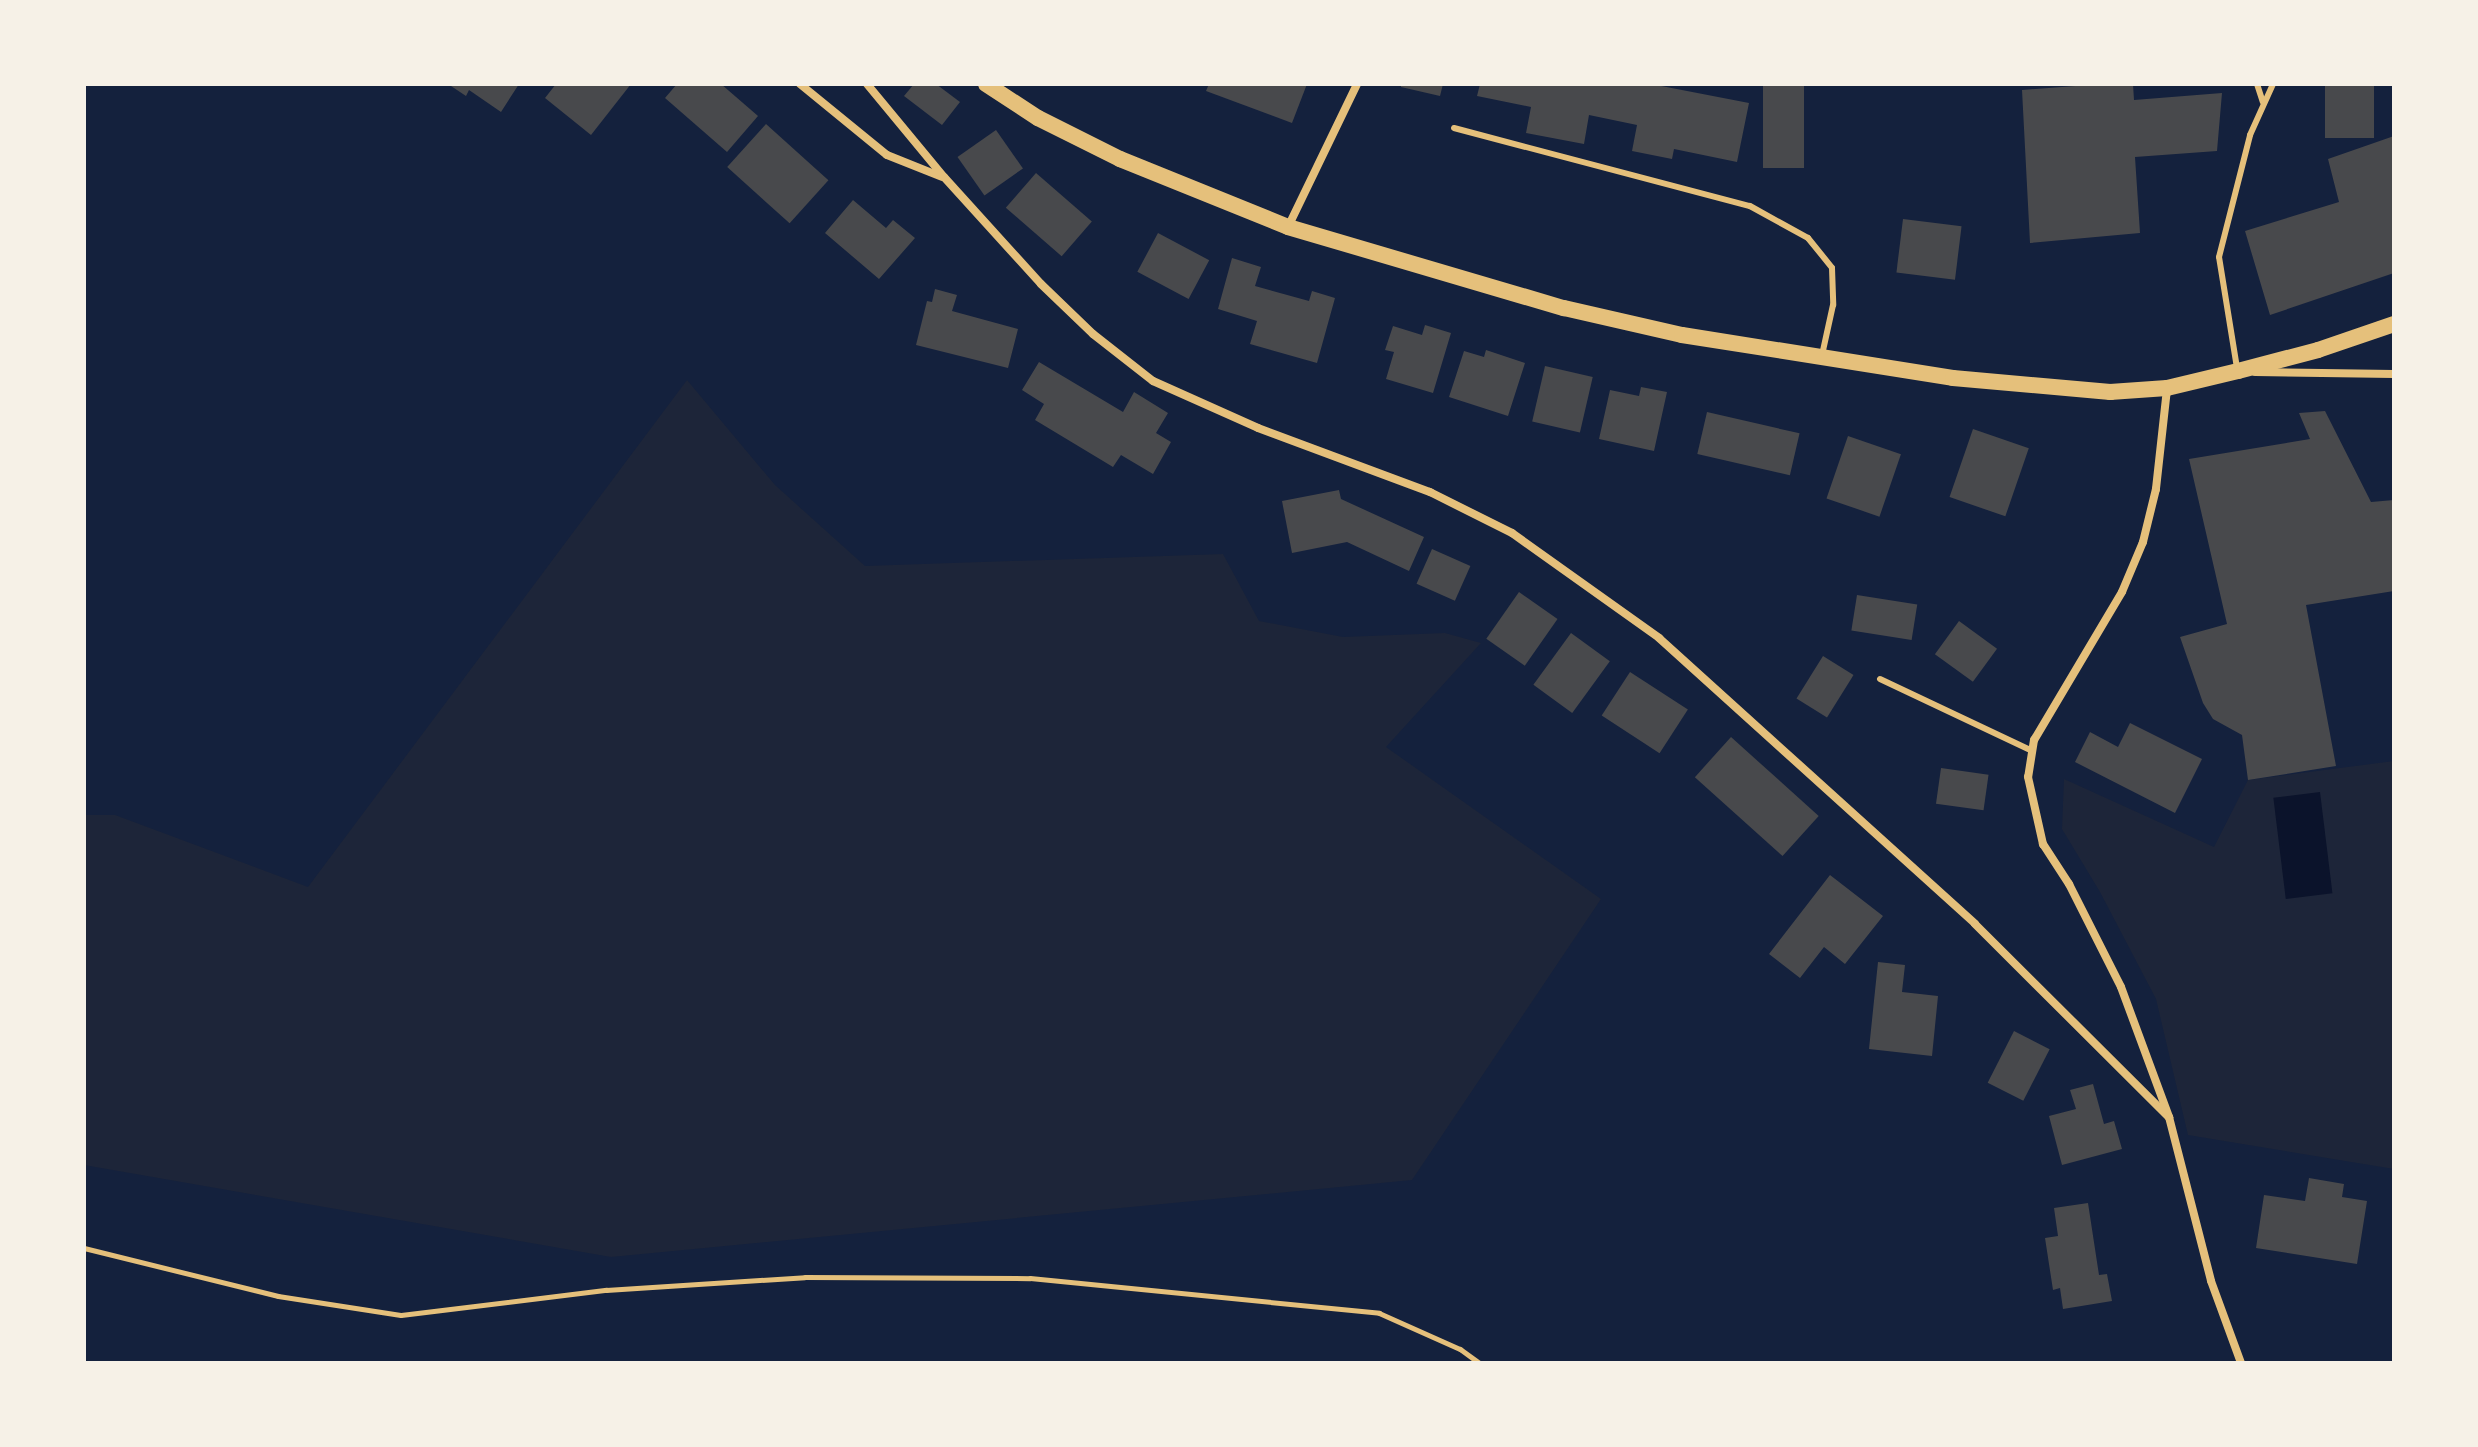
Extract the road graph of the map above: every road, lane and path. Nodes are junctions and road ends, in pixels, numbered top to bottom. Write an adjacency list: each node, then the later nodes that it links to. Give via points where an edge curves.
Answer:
1 (800, 84): 9 (street, via 887,155)
2 (867, 84): 9 (street)
3 (986, 84): 10 (main road, via 1038,118 1120,159)
4 (1357, 84): 10 (street)
5 (2257, 84): 7 (lane)
6 (2273, 84): 7 (lane)
7 (2263, 102): 13 (lane, via 2219,257)
8 (1454, 128): 12 (lane, via 1750,206 1808,238 1832,268 1833,305)
9 (944, 177): 18 (street, via 1041,284 1153,381 1258,428 1430,492 1512,533 1659,638 1975,924)
10 (1288, 227): 12 (main road, via 1564,308 1682,335)
11 (2394, 324): 13 (main road)
12 (1822, 358): 15 (main road, via 1953,378 2110,392)
13 (2238, 371): 14 (street); 15 (main road)
14 (2394, 374)
15 (2167, 388): 17 (street, via 2156,489 2143,542 2122,592 2055,700)
16 (1880, 679): 17 (lane)
17 (2032, 751): 18 (street, via 2028,777 2043,844 2121,987)
18 (2169, 1117): 21 (street, via 2211,1281)
19 (84, 1248): 20 (path, via 278,1296 401,1315 606,1290 805,1277 1030,1278 1379,1313 1460,1349)
20 (1479, 1363)
21 (2241, 1363)

